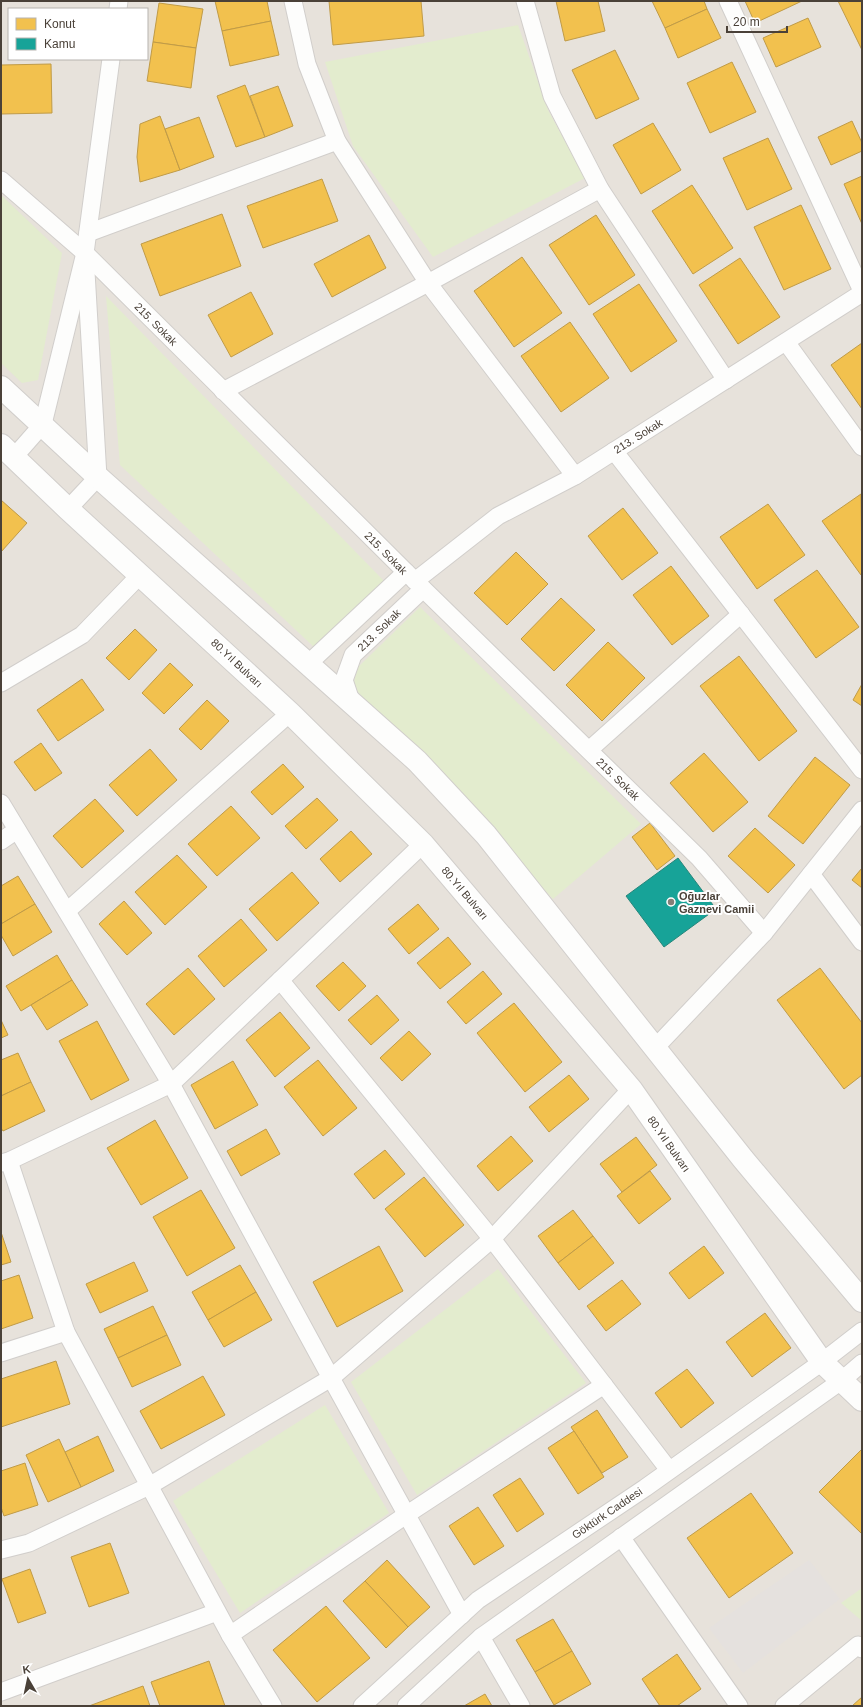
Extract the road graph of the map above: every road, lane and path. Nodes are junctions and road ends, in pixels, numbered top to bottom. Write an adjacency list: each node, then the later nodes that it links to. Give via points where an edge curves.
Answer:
1 (293, 1): 5 (street, via 307,64)
2 (525, 1): 7 (street, via 552,96)
3 (728, 1): 11 (street)
4 (111, 60): 8 (street)
5 (337, 141): 8 (street); 10 (street)
6 (1, 180): 9 (street, 215. Sokak)
7 (600, 188): 10 (street); 13 (street)
8 (88, 233): 9 (street)
9 (85, 253): 15 (street, 215. Sokak); 16 (street); 21 (street)
10 (428, 283): 15 (street); 20 (street)
11 (862, 292): 12 (street, 213. Sokak)
12 (786, 342): 13 (street, 213. Sokak); 17 (street)
13 (726, 380): 19 (street, 213. Sokak)
14 (1, 387): 16 (street)
15 (223, 391): 24 (street, 215. Sokak)
16 (43, 424): 18 (street); 21 (street)
17 (862, 447)
18 (8, 451): 22 (street, 80.Yıl Bulvarı)
19 (614, 452): 20 (street, 213. Sokak); 25 (street)
20 (575, 476): 24 (street, 213. Sokak, via 498,516)
21 (98, 477): 22 (street); 26 (street)
22 (68, 509): 23 (street, 80.Yıl Bulvarı)
23 (141, 574): 27 (street, via 82,636); 29 (street, 80.Yıl Bulvarı)
24 (414, 580): 26 (street, 213. Sokak); 28 (street, 213. Sokak, via 353,655 344,680); 30 (street, 215. Sokak)
25 (741, 614): 30 (street); 31 (street)
26 (309, 663): 28 (street)
27 (1, 683)
28 (351, 701): 42 (street, via 417,761 486,835)
29 (290, 713): 36 (street, 80.Yıl Bulvarı); 38 (street)
30 (589, 750): 39 (street, 215. Sokak, via 699,858)
31 (862, 770)
32 (1, 804): 34 (street)
33 (862, 810): 37 (street)
34 (17, 830): 35 (street); 38 (street)
35 (1, 841)
36 (423, 844): 41 (street); 44 (street, 80.Yıl Bulvarı)
37 (810, 874): 39 (street); 40 (street)
38 (67, 912): 43 (street)
39 (764, 933): 42 (street)
40 (862, 942)
41 (280, 980): 43 (street); 46 (street)
42 (655, 1048): 47 (street, via 743,1159)
43 (171, 1084): 45 (street); 53 (street)
44 (631, 1089): 46 (street); 51 (street, 80.Yıl Bulvarı)
45 (5, 1162): 49 (street)
46 (492, 1239): 53 (street); 55 (street)
47 (862, 1301)
48 (862, 1331): 51 (street, Göktürk Caddesi)
49 (66, 1332): 50 (street); 58 (street)
50 (1, 1353)
51 (822, 1362): 54 (street, 80.Yıl Bulvarı); 57 (street, Göktürk Caddesi)
52 (862, 1363): 54 (street)
53 (330, 1378): 58 (street); 59 (street)
54 (841, 1381): 56 (street, 80.Yıl Bulvarı); 60 (street)
55 (604, 1385): 57 (street); 59 (street)
56 (862, 1400)
57 (669, 1470): 63 (street, Göktürk Caddesi, via 478,1600)
58 (149, 1486): 61 (street, via 29,1543); 62 (street)
59 (406, 1515): 63 (street); 64 (street)
60 (621, 1537): 65 (street); 72 (street)
61 (1, 1550)
62 (218, 1612): 64 (street); 67 (street)
63 (462, 1615): 69 (street, Göktürk Caddesi)
64 (230, 1635): 68 (street)
65 (481, 1636): 70 (street); 71 (street)
66 (862, 1649): 73 (street, via 858,1645)
67 (1, 1692)
68 (273, 1706)
69 (362, 1706)
70 (406, 1706)
71 (521, 1706)
72 (739, 1706)
73 (784, 1706)

